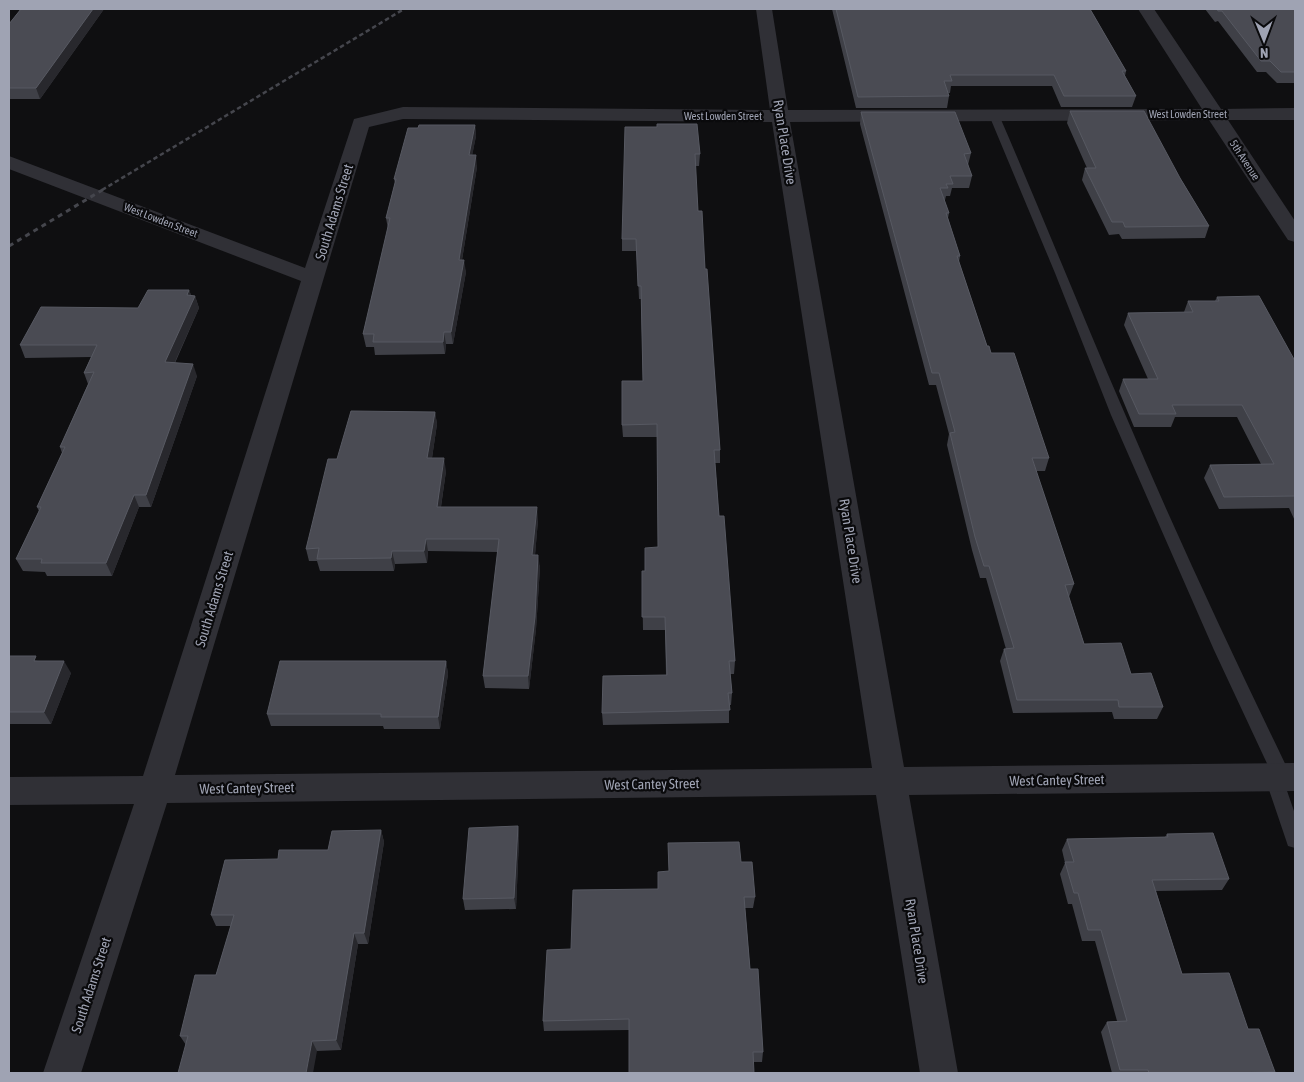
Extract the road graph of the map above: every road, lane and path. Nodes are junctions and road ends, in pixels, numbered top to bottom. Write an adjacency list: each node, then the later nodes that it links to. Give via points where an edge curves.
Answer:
1 (764, 9): 6 (street, Ryan Place Drive)
2 (1146, 9): 3 (street, 5th Avenue)
3 (1215, 114): 4 (street, West Lowden Street); 5 (street, West Lowden Street); 9 (street, 5th Avenue)
4 (1295, 114)
5 (994, 115): 6 (street, West Lowden Street); 11 (lane, via 1118,415 1218,641)
6 (780, 116): 7 (street, West Lowden Street, via 403,113); 12 (street, Ryan Place Drive)
7 (361, 123): 10 (street, South Adams Street)
8 (9, 162): 10 (street, West Lowden Street)
9 (1295, 236)
10 (313, 278): 13 (street, South Adams Street)
11 (1284, 778): 12 (street, West Cantey Street); 15 (lane)
12 (890, 782): 13 (street, West Cantey Street); 17 (street, Ryan Place Drive)
13 (155, 789): 14 (street, West Cantey Street); 16 (street, South Adams Street)
14 (9, 791)
15 (1295, 840)
16 (62, 1073)
17 (938, 1073)

